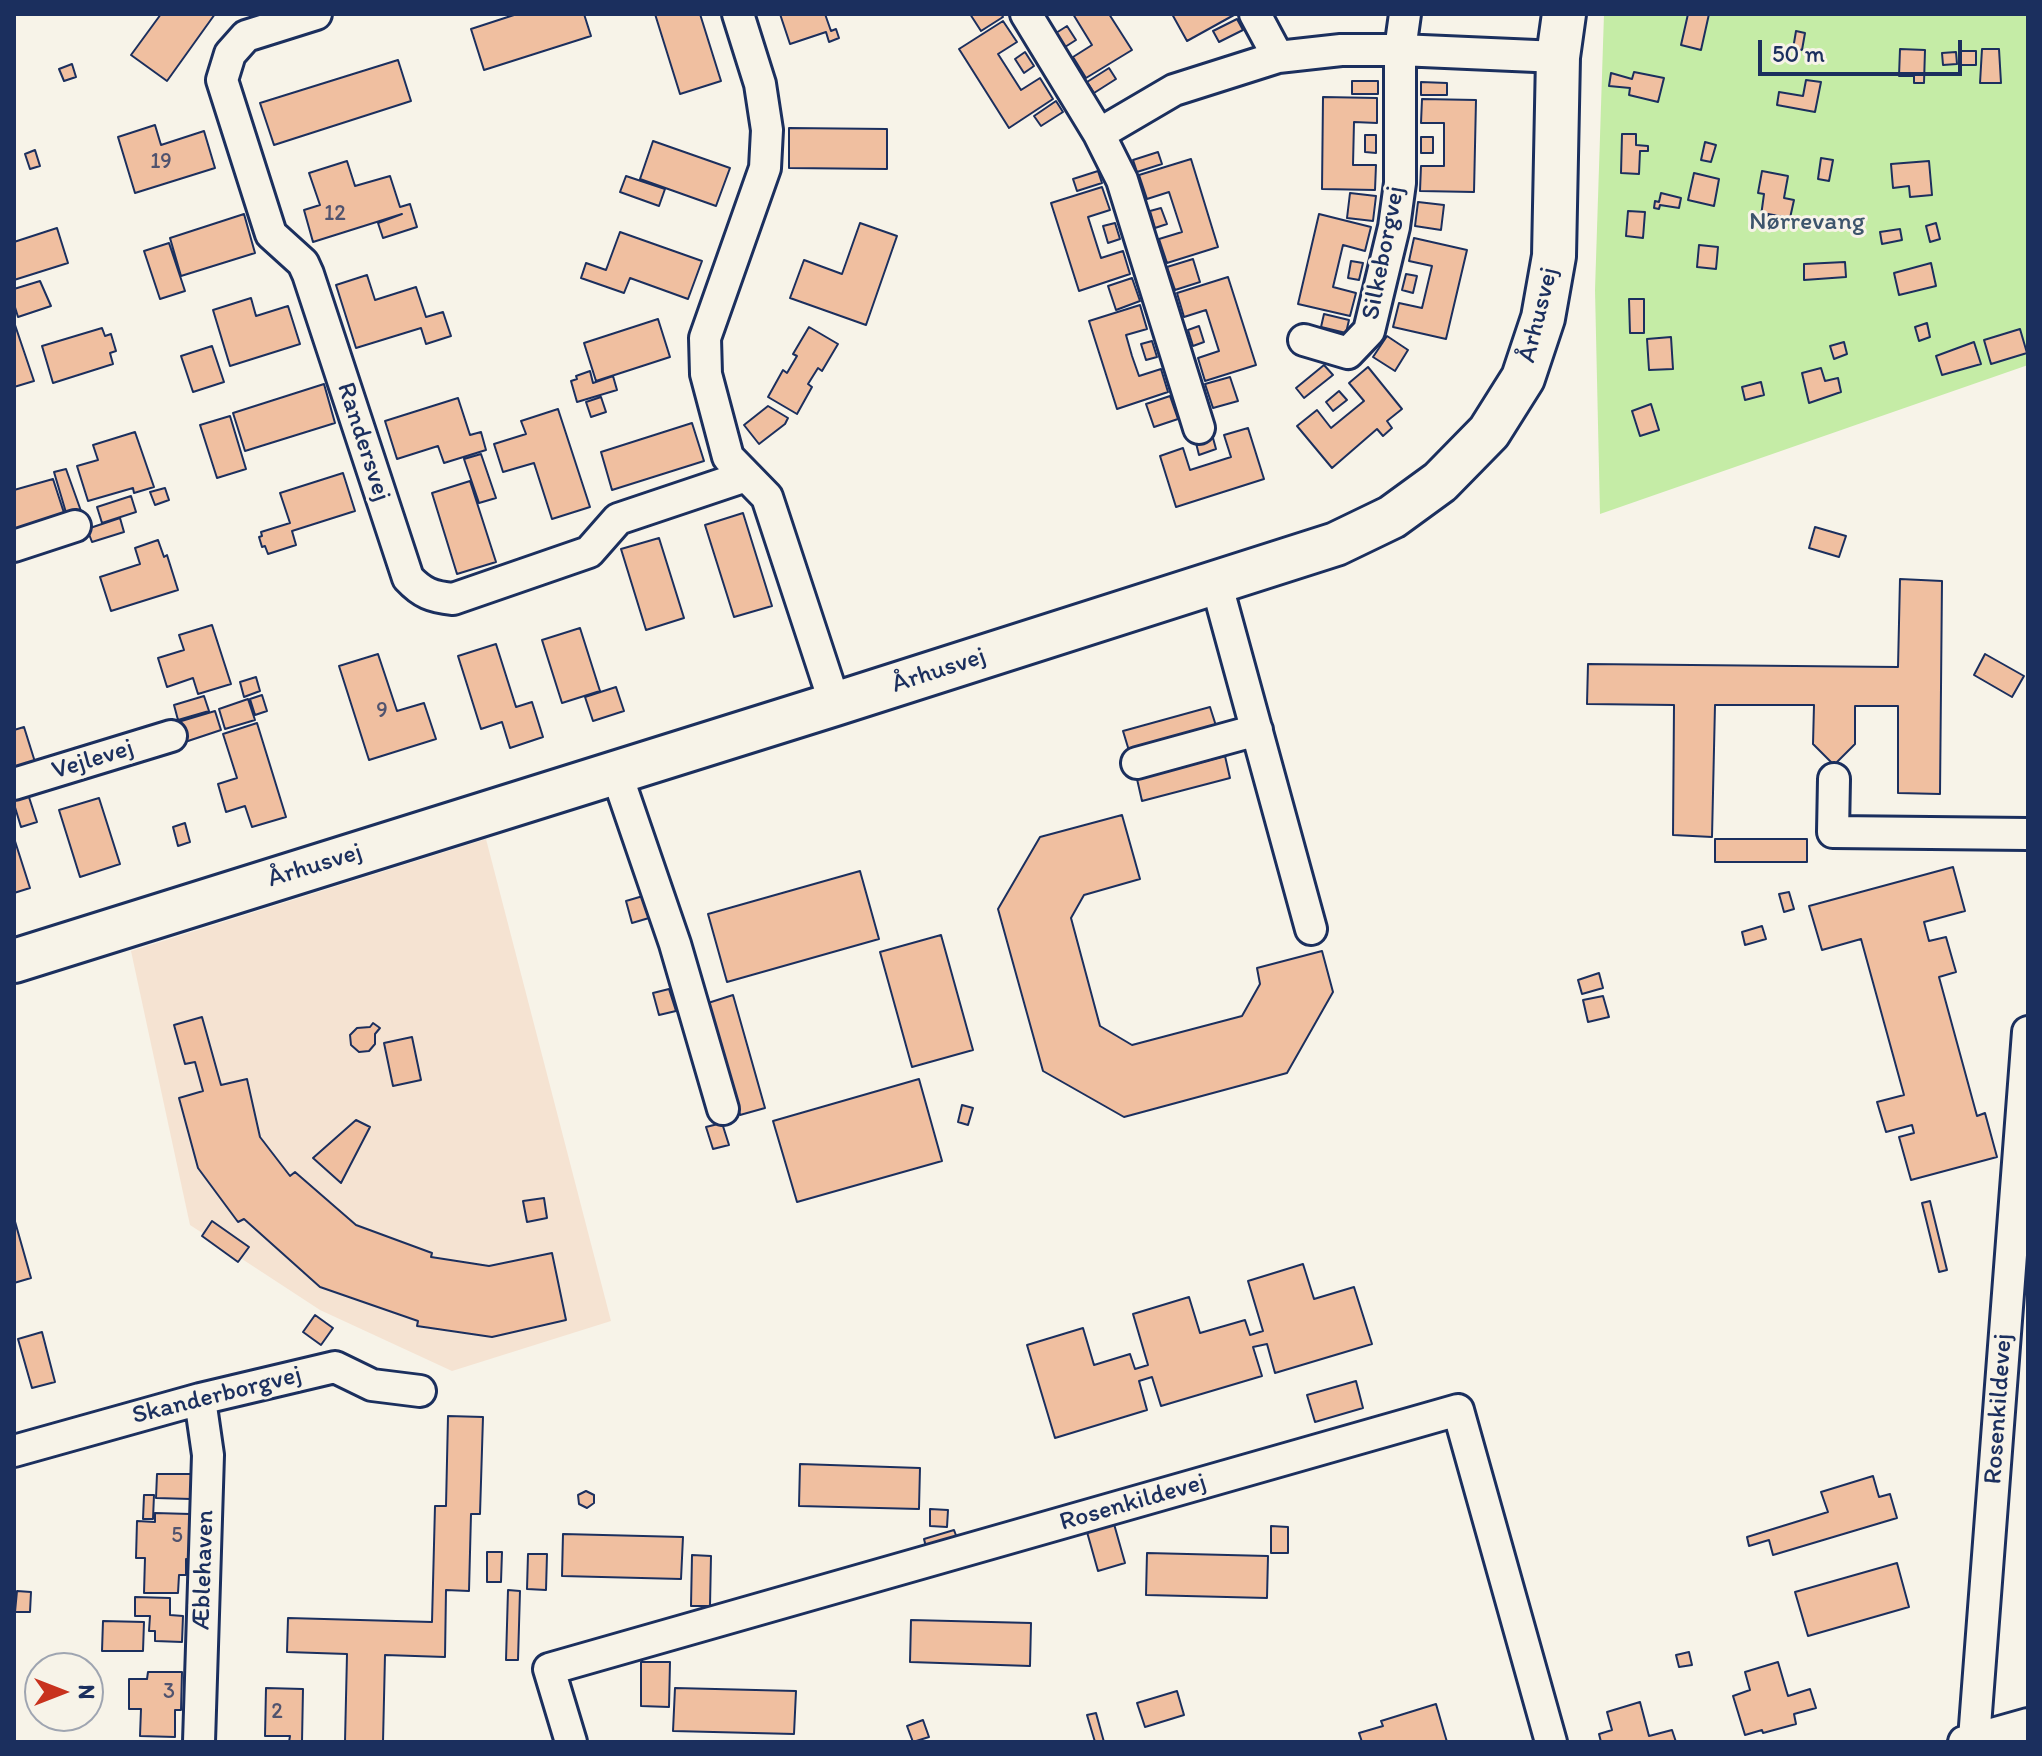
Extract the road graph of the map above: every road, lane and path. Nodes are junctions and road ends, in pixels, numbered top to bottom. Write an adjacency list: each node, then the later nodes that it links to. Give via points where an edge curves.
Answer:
1 (316, 14): 13 (street, Randersvej, via 246,36 230,54 222,80 271,234 308,274 408,578 422,592 453,599 589,552 618,519)
2 (738, 14): 13 (street, via 760,84 767,130 765,168 705,338 706,374 728,457)
3 (1026, 14): 10 (street)
4 (1255, 14): 8 (street)
5 (1405, 14): 7 (street, Silkeborgvej)
6 (1564, 14): 9 (street, Århusvej)
7 (1400, 50): 8 (street); 9 (street); 11 (street, Silkeborgvej, via 1400,183 1369,331 1348,353)
8 (1278, 57): 10 (street, via 1174,90)
9 (1558, 57): 16 (street, Århusvej, via 1554,256 1543,318 1523,378 1489,432 1440,482 1392,517 1336,544)
10 (1099, 134): 12 (street, via 1122,180)
11 (1304, 340)
12 (1199, 428)
13 (746, 476): 17 (street, via 767,497)
14 (75, 526): 15 (street)
15 (14, 546)
16 (1216, 582): 17 (street, Århusvej); 18 (street)
17 (835, 704): 21 (street, Århusvej)
18 (1257, 730): 20 (street); 25 (street)
19 (171, 736): 23 (street, Vejlevej)
20 (1137, 763)
21 (616, 772): 26 (street, Århusvej); 28 (street, via 675,944)
22 (1834, 779): 24 (street, via 1833,832)
23 (14, 784)
24 (2028, 834)
25 (1311, 929)
26 (14, 961)
27 (2028, 1032): 33 (street, Rosenkildevej)
28 (723, 1109)
29 (420, 1391): 30 (street, Skanderborgvej, via 372,1385 335,1367)
30 (200, 1399): 31 (street, Skanderborgvej); 34 (street, Æblehaven, via 208,1455)
31 (14, 1451)
32 (2028, 1724): 33 (street, Rosenkildevej)
33 (1969, 1740)
34 (199, 1742)
35 (571, 1742): 36 (street, Rosenkildevej, via 549,1669 1458,1410)
36 (1551, 1742)

